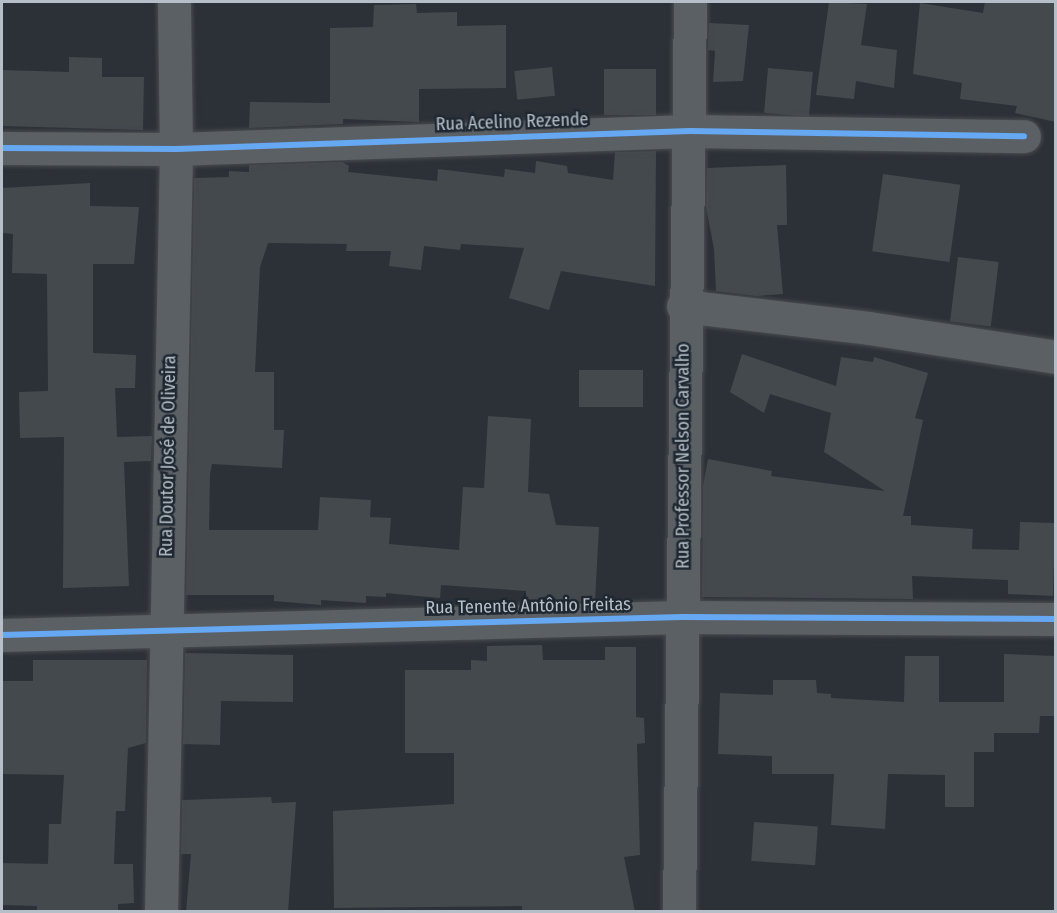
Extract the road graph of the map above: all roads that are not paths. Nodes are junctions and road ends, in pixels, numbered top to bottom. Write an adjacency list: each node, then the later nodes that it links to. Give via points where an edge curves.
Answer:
1 (174, 2): 6 (street, Rua Doutor José de Oliveira)
2 (690, 2): 3 (street, Rua Professor Nelson Carvalho)
3 (690, 131): 4 (street, Rua Acelino Rezende); 6 (street, Rua Acelino Rezende); 7 (street, Rua Professor Nelson Carvalho)
4 (1024, 136)
5 (2, 148): 6 (street, Rua Acelino Rezende)
6 (176, 149): 11 (street, Rua Doutor José de Oliveira)
7 (684, 306): 8 (street, via 869,328); 9 (street, Rua Professor Nelson Carvalho)
8 (1056, 357)
9 (682, 617): 10 (street, Rua Tenente Antônio Freitas); 11 (street, Rua Tenente Antônio Freitas); 14 (street, Rua Professor Nelson Carvalho)
10 (1056, 619)
11 (164, 630): 12 (street, Rua Tenente Antônio Freitas); 13 (street, Rua Doutor José de Oliveira)
12 (2, 635)
13 (161, 912)
14 (679, 912)

